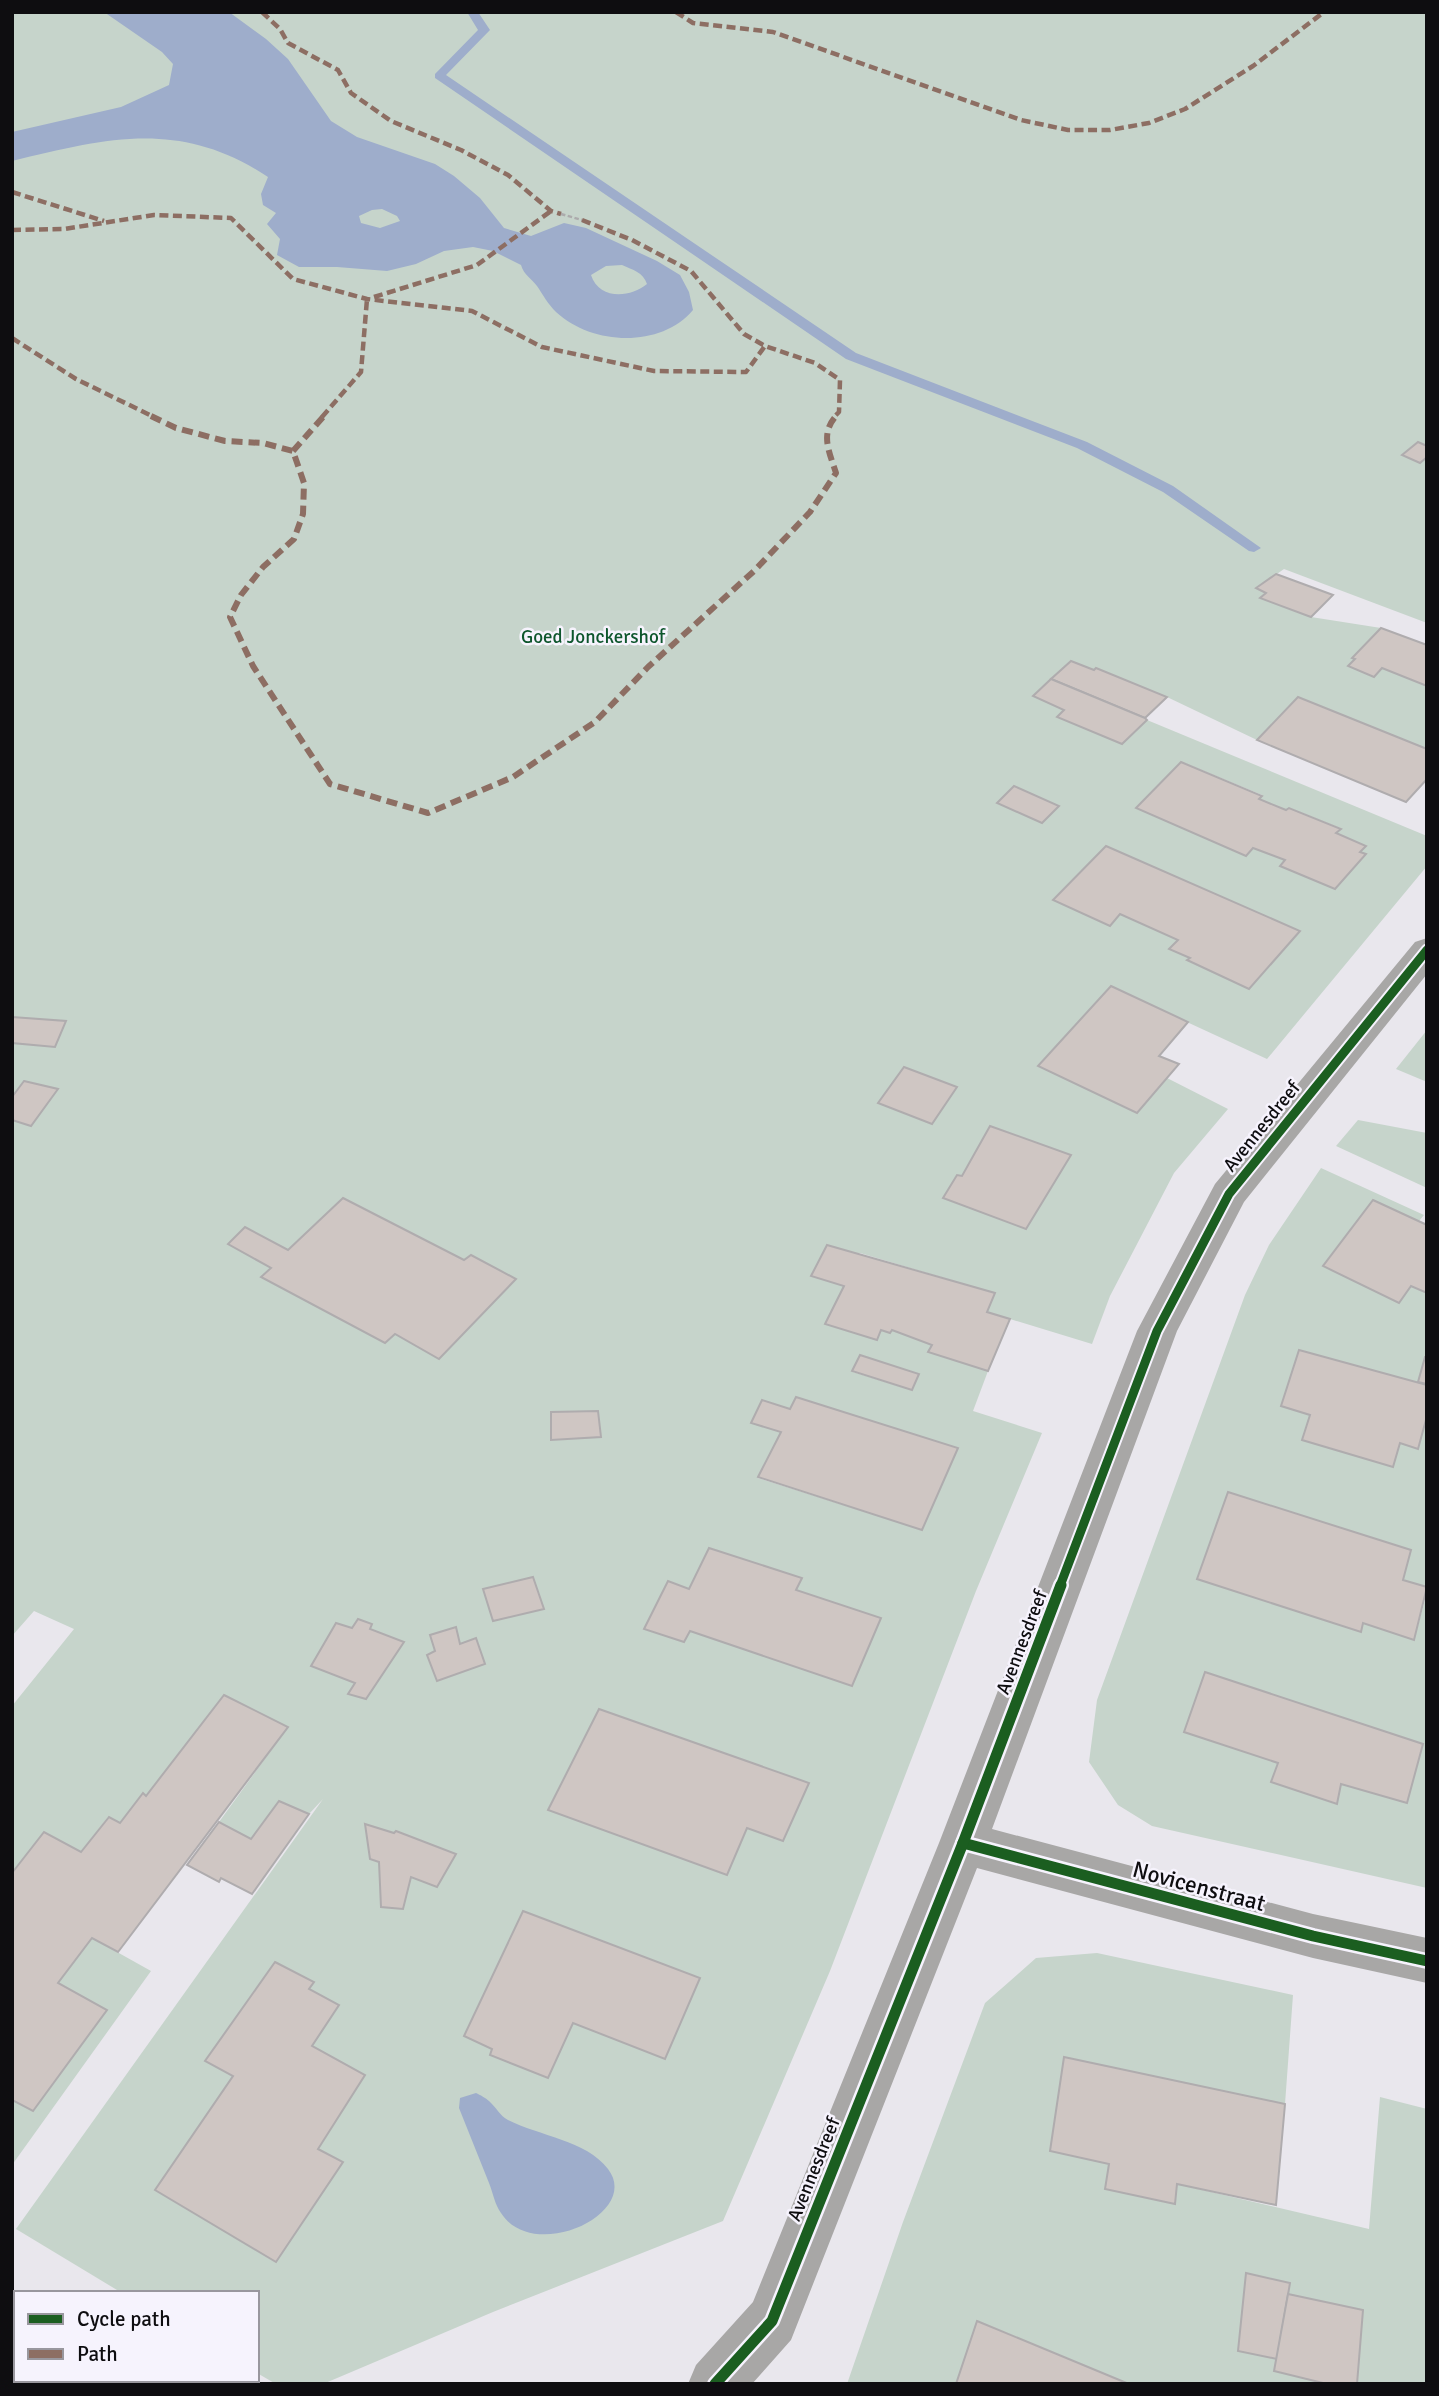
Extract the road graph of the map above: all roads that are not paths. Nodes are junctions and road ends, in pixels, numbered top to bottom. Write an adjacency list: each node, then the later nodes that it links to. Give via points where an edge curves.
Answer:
1 (1427, 950): 2 (street, Avennesdreef, via 1229,1194 1157,1331)
2 (963, 1843): 3 (street, Novicenstraat, via 1312,1936); 4 (street, Avennesdreef)
3 (1427, 1961)
4 (772, 2321): 5 (street, Avennesdreef); 6 (street, Avennesdreef)
5 (715, 2384)
6 (755, 2384)

